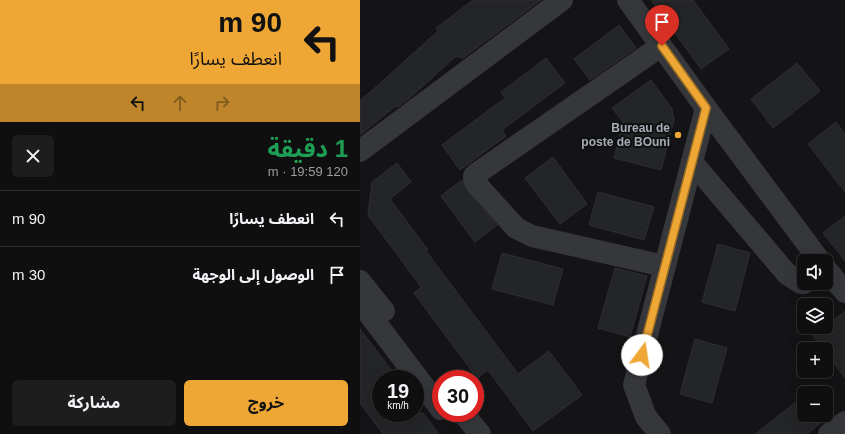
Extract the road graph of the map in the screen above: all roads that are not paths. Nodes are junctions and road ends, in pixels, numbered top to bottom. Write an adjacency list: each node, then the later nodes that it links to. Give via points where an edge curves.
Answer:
1 (562, 0): 5 (street)
2 (628, 0): 3 (street)
3 (662, 46): 4 (street); 8 (street, via 476,174 474,179 516,228 532,236)
4 (706, 108): 6 (street); 7 (street)
5 (360, 151)
6 (692, 162): 8 (street); 10 (street, via 787,274)
7 (815, 254)
8 (664, 266): 19 (street, via 634,385 646,417)
9 (360, 281): 12 (street)
10 (797, 281)
11 (360, 302): 13 (street)
12 (432, 373)
13 (432, 397)
14 (451, 422): 17 (street)
15 (470, 422): 18 (street)
16 (845, 422): 20 (street)
17 (460, 434)
18 (480, 434)
19 (660, 434)
20 (829, 434)

